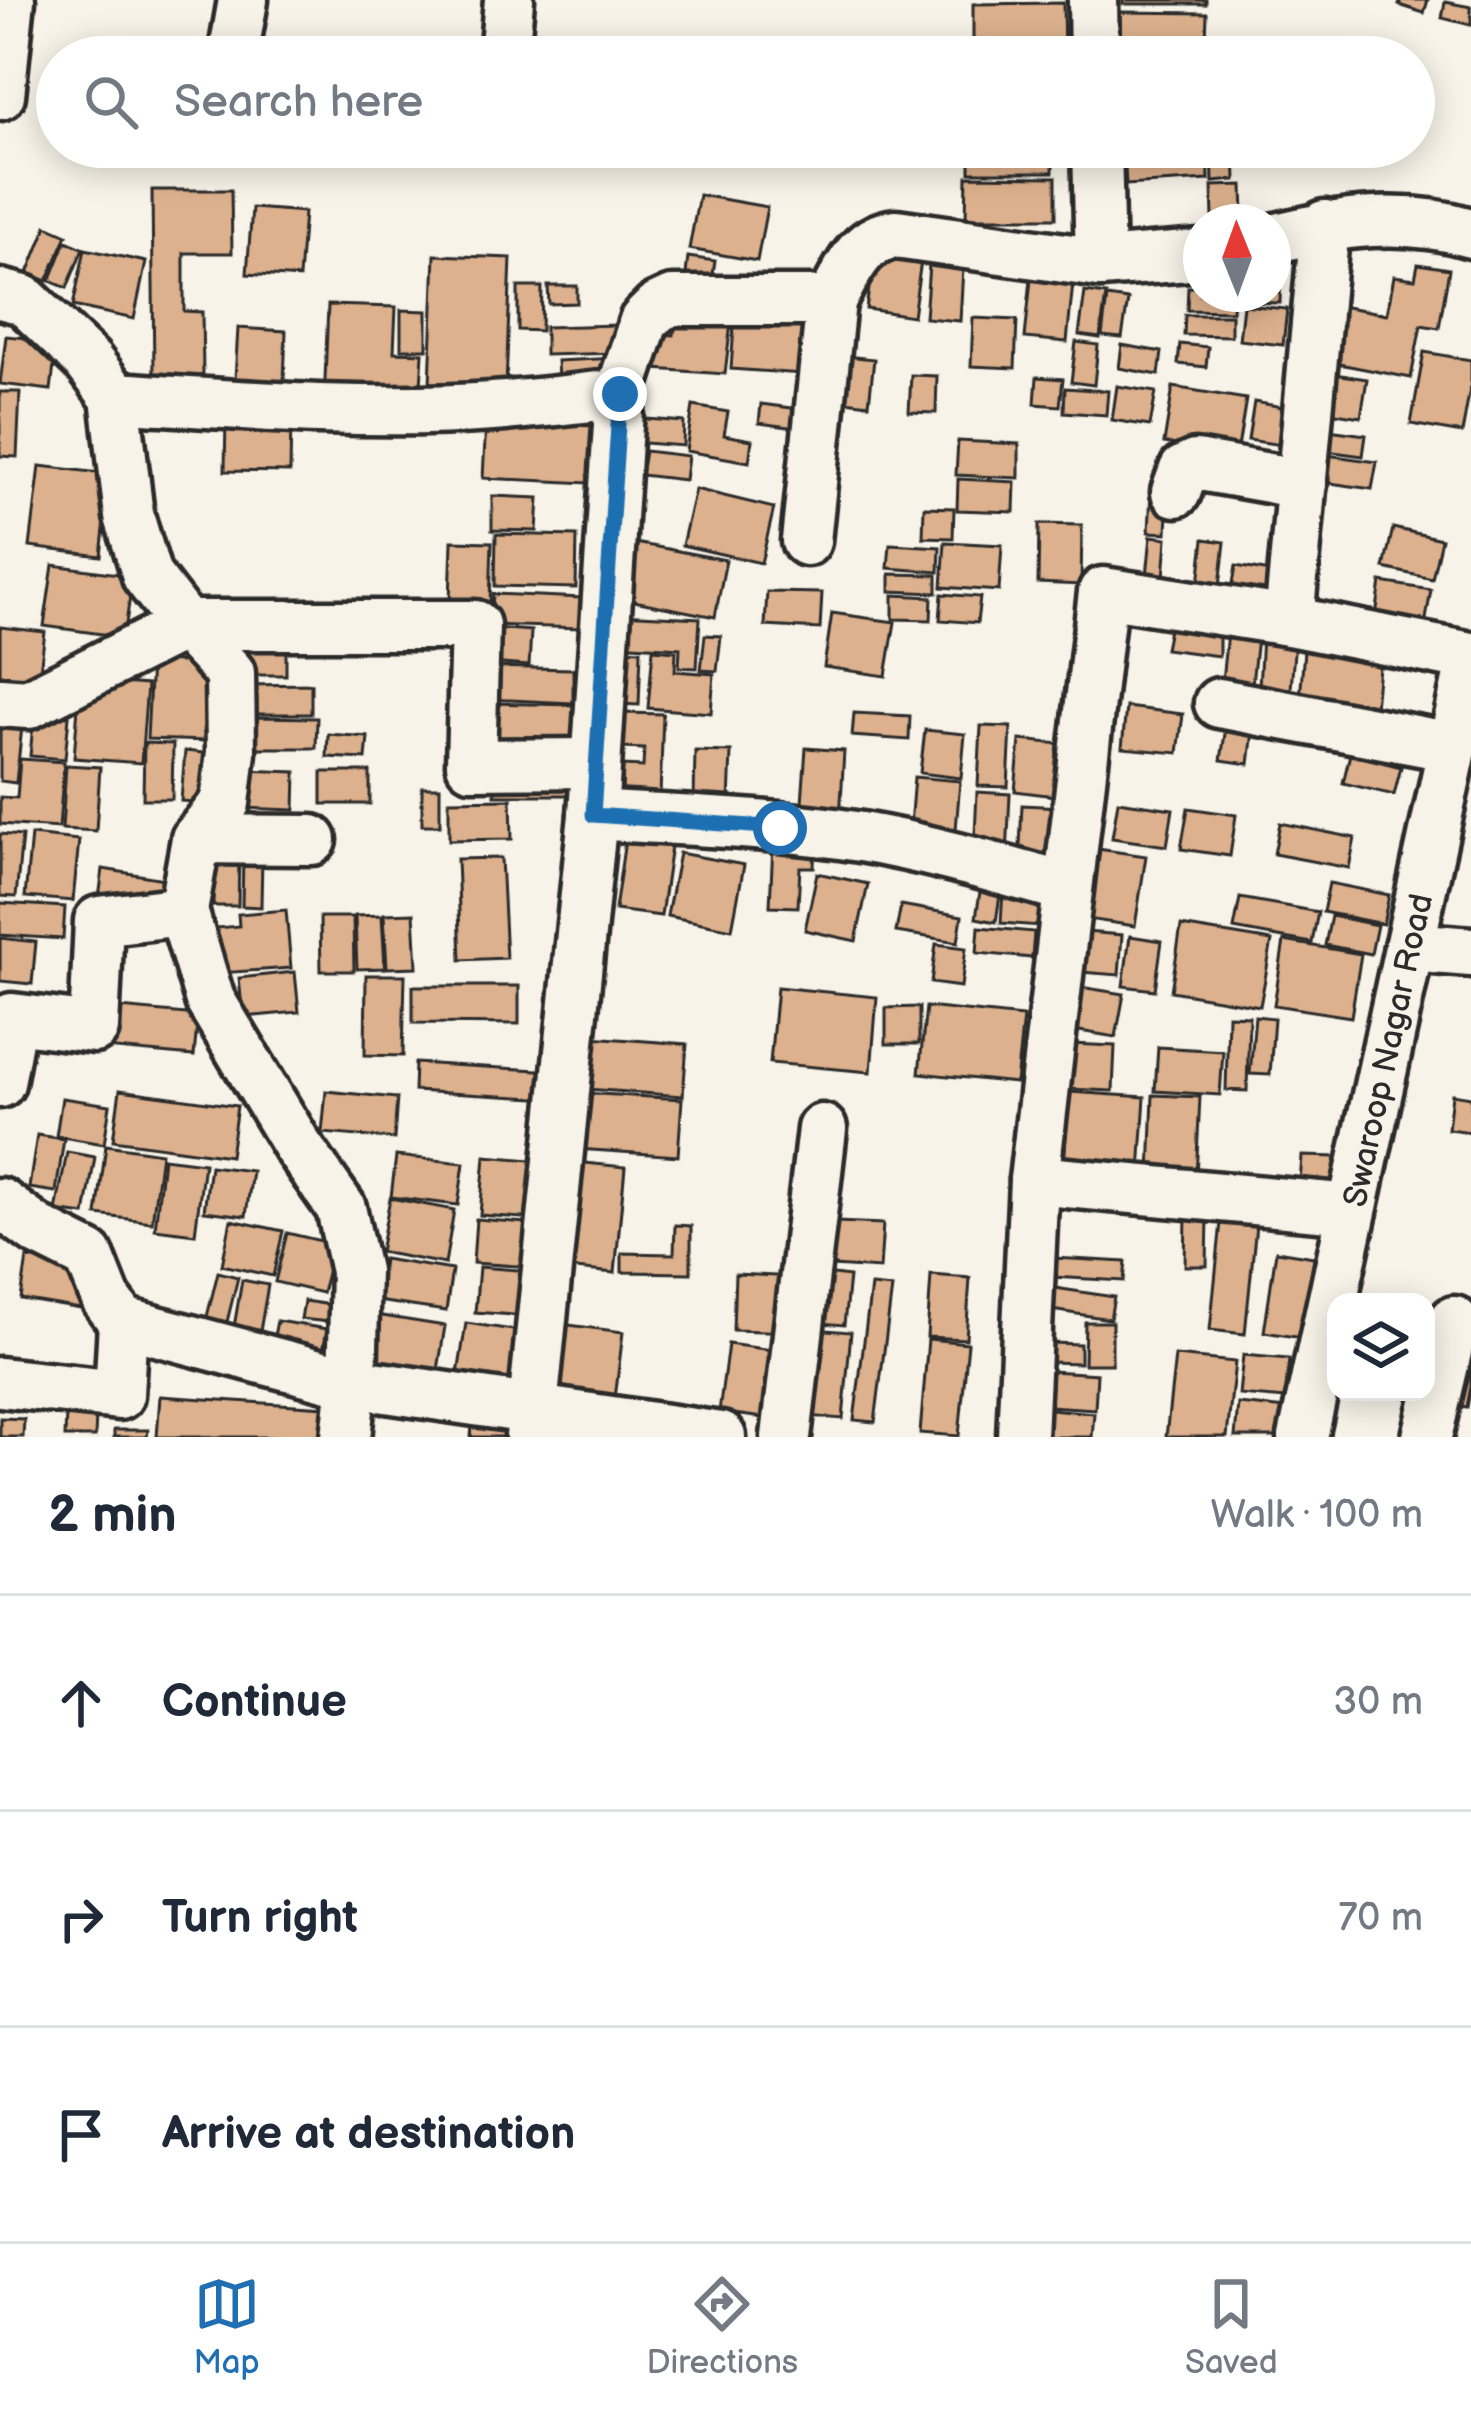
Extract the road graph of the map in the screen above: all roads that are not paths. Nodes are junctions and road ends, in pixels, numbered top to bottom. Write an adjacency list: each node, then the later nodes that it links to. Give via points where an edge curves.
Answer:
1 (10, 0): 8 (street)
2 (242, 0): 5 (street)
3 (509, 0): 6 (street)
4 (1093, 0): 7 (street)
5 (236, 36)
6 (506, 36)
7 (1094, 36)
8 (1, 75)
9 (1097, 168): 14 (street)
10 (1325, 225): 11 (street, via 1387,219); 12 (street); 19 (street)
11 (1471, 233)
12 (1291, 234)
13 (1183, 256): 14 (street)
14 (1100, 263): 16 (street, via 877,236)
15 (0, 294): 18 (street, via 24,300)
16 (831, 301): 17 (street, via 672,301 644,320); 21 (street)
17 (620, 394): 18 (street, via 376,410); 28 (street)
18 (115, 397): 23 (street, via 129,517 147,576)
19 (1301, 484): 20 (street, via 1195,465 1184,470); 22 (street)
20 (1176, 492)
21 (806, 541)
22 (1289, 621): 24 (street); 32 (street, via 1103,592)
23 (185, 625): 25 (street, via 28,704); 28 (street, via 475,625 471,764); 30 (street, via 230,673 225,802)
24 (1471, 660): 27 (street, Swaroop Nagar Road)
25 (0, 702)
26 (1219, 703): 27 (street)
27 (1453, 747): 34 (street, Swaroop Nagar Road)
28 (596, 763): 29 (street)
29 (593, 815): 32 (street, via 859,837); 47 (street)
30 (196, 839): 31 (street); 33 (street)
31 (311, 840)
32 (1067, 888): 38 (street)
33 (183, 911): 36 (street, via 99,921 94,1028 12,1018); 46 (street, via 210,1000 341,1208 356,1271)
34 (1409, 947): 35 (street); 40 (street, Swaroop Nagar Road)
35 (1471, 952)
36 (0, 1083)
37 (822, 1130): 50 (street)
38 (1034, 1180): 40 (street); 51 (street)
39 (0, 1203): 43 (street, via 89,1256)
40 (1352, 1209): 41 (street, Swaroop Nagar Road)
41 (1337, 1293)
42 (1450, 1320): 53 (street)
43 (122, 1322): 45 (street, via 119,1395); 46 (street)
44 (1327, 1338): 52 (street, Swaroop Nagar Road)
45 (0, 1382)
46 (352, 1383): 47 (street); 48 (street)
47 (532, 1423): 49 (street)
48 (346, 1437)
49 (721, 1437)
50 (786, 1437)
51 (1022, 1437)
52 (1303, 1437)
53 (1427, 1437)

